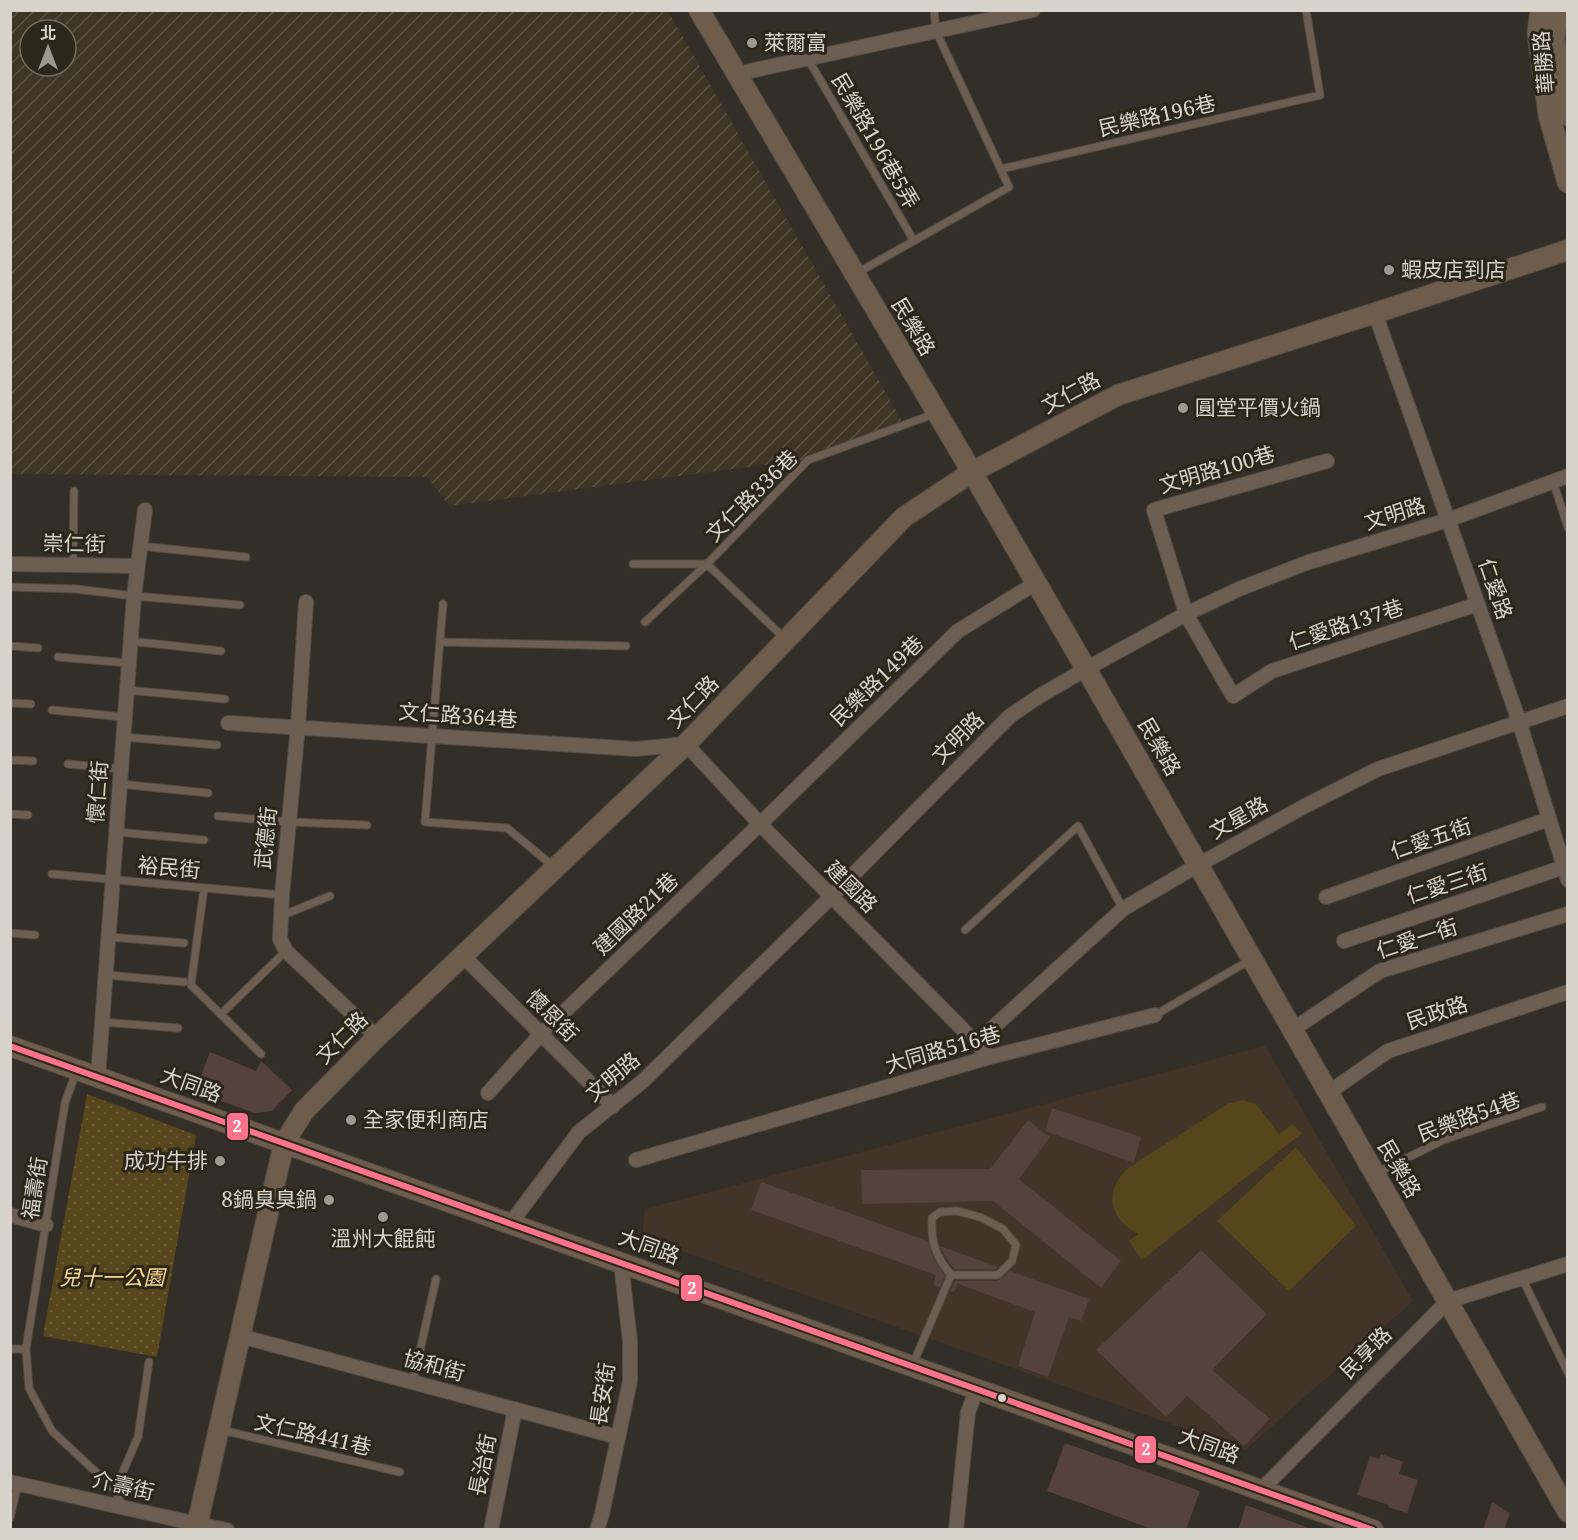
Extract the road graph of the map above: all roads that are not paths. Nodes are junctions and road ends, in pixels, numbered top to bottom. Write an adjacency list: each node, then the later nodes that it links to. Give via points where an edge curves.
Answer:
1 (699, 10): 10 (main road, 民樂路)
2 (934, 10): 8 (lane)
3 (1033, 10): 7 (street)
4 (1306, 10): 12 (lane, 民樂路196巷, via 1320,95)
5 (1541, 10): 13 (main road, 華勝路, via 1538,33 1548,104)
6 (1558, 10): 11 (main road, 華勝路, via 1554,38 1559,83)
7 (1005, 14): 8 (street)
8 (936, 31): 9 (street); 12 (lane)
9 (808, 59): 10 (street); 14 (lane, 民樂路196巷5弄)
10 (736, 74): 16 (main road, 民樂路)
11 (1568, 115)
12 (1001, 169): 14 (lane, via 1009,187)
13 (1568, 182)
14 (914, 241): 16 (lane)
15 (1568, 250): 17 (main road, 文仁路)
16 (855, 274): 18 (main road, 民樂路)
17 (1375, 313): 20 (main road, 文仁路, via 1118,395); 25 (street, 仁愛路)
18 (936, 413): 20 (main road, 民樂路); 31 (lane, 文仁路336巷, via 808,460)
19 (1327, 460): 41 (street, 文明路100巷, via 1154,510)
20 (972, 472): 34 (main road, 民樂路); 43 (main road, 文仁路, via 904,517)
21 (1568, 476): 22 (street, 文明路)
22 (1553, 481): 25 (street, 文明路); 26 (lane)
23 (74, 491): 32 (lane)
24 (145, 510): 27 (street, 懷仁街)
25 (1448, 520): 39 (street, 仁愛路); 41 (street, 文明路, via 1309,562)
26 (1568, 528)
27 (140, 546): 28 (lane); 33 (street, 懷仁街)
28 (246, 557)
29 (10, 564): 32 (street, 崇仁街)
30 (633, 564): 31 (lane)
31 (707, 564): 42 (lane, 文仁路336巷); 43 (lane)
32 (73, 565): 33 (street, 崇仁街)
33 (137, 566): 36 (street, 懷仁街)
34 (1036, 583): 52 (main road, 民樂路); 78 (street, 民樂路149巷, via 958,631)
35 (10, 587): 36 (lane)
36 (134, 596): 40 (lane); 44 (street, 懷仁街)
37 (306, 602): 62 (street, 武德街)
38 (443, 604): 45 (lane)
39 (1478, 604): 41 (street, 仁愛路137巷, via 1272,671 1233,696); 60 (street, 仁愛路)
40 (240, 605)
41 (1186, 614): 52 (street, 文明路)
42 (645, 622)
43 (786, 640): 65 (main road, 文仁路)
44 (130, 641): 49 (lane); 51 (street, 懷仁街)
45 (440, 642): 47 (lane); 63 (lane)
46 (10, 646): 48 (lane)
47 (626, 646)
48 (38, 648)
49 (221, 651)
50 (58, 657): 51 (lane)
51 (128, 663): 53 (street, 懷仁街)
52 (1086, 669): 82 (main road, 民樂路); 90 (street, 文明路, via 1010,716)
53 (126, 690): 54 (lane); 59 (street, 懷仁街)
54 (225, 699)
55 (10, 703): 56 (lane)
56 (31, 704)
57 (1568, 706): 60 (street, 文星路)
58 (52, 710): 59 (lane)
59 (124, 717): 64 (street, 懷仁街)
60 (1519, 722): 76 (street, 仁愛路); 82 (street, 文星路, via 1378,769)
61 (228, 723): 62 (street, 文仁路364巷)
62 (298, 726): 63 (street, 文仁路364巷); 77 (street, 武德街)
63 (432, 735): 65 (street, 文仁路364巷, via 636,749); 83 (lane, via 425,822 507,828)
64 (123, 737): 66 (lane); 70 (street, 懷仁街)
65 (686, 744): 78 (street, 建國路); 83 (main road, 文仁路)
66 (217, 745)
67 (10, 760): 68 (lane)
68 (33, 760)
69 (68, 764): 70 (lane)
70 (121, 769): 71 (street, 懷仁街)
71 (120, 784): 72 (lane); 80 (street, 懷仁街)
72 (208, 794)
73 (10, 814): 74 (lane)
74 (28, 815)
75 (218, 816): 77 (lane)
76 (1549, 819): 85 (street, 仁愛路); 91 (street, 仁愛五街)
77 (289, 822): 79 (lane); 88 (street, 武德街)
78 (760, 824): 90 (street, 建國路); 112 (street, 建國路21巷)
79 (367, 825)
80 (116, 832): 81 (lane); 86 (street, 懷仁街)
81 (204, 840)
82 (1198, 865): 92 (street, 文星路); 103 (main road, 民樂路)
83 (554, 868): 102 (main road, 文仁路)
84 (52, 874): 86 (lane, 裕民街)
85 (1566, 874): 99 (street, 仁愛三街)
86 (113, 880): 87 (lane, 裕民街); 98 (street, 懷仁街)
87 (204, 888): 88 (lane, 裕民街); 107 (lane, via 191,985)
88 (282, 895): 94 (street, 武德街)
89 (330, 896): 94 (lane)
90 (831, 897): 114 (street, 建國路); 122 (street, 文明路, via 644,1082)
91 (1326, 897)
92 (1123, 909): 95 (lane, via 1078,826); 114 (street, 文星路)
93 (1568, 914): 111 (street, 仁愛一街, via 1380,971)
94 (281, 916): 101 (street, 武德街, via 280,939)
95 (965, 930)
96 (10, 933): 97 (lane)
97 (35, 934)
98 (109, 937): 100 (lane); 104 (street, 懷仁街)
99 (1344, 941)
100 (184, 943)
101 (286, 951): 107 (lane); 113 (street)
102 (462, 955): 112 (street, 懷恩街); 113 (main road, 文仁路)
103 (1252, 959): 108 (lane, 大同路516巷); 111 (main road, 民樂路)
104 (106, 975): 105 (lane); 109 (street, 懷仁街)
105 (184, 982)
106 (1568, 992): 121 (street, 民政路, via 1388,1052)
107 (221, 1014): 116 (lane)
108 (1155, 1015): 117 (street, 大同路516巷)
109 (102, 1022): 110 (lane); 119 (street, 懷仁街)
110 (178, 1028)
111 (1292, 1030): 121 (main road, 民樂路)
112 (541, 1034): 120 (street, 建國路21巷); 122 (street, 懷恩街)
113 (376, 1037): 124 (main road, 文仁路, via 304,1111)
114 (976, 1043): 117 (street, 建國路)
115 (10, 1046): 118 (main road, 大同路)
116 (261, 1054)
117 (990, 1057): 125 (street, 大同路516巷)
118 (77, 1070): 119 (main road, 大同路); 129 (lane, 福壽街, via 65,1103)
119 (98, 1077): 124 (main road, 大同路)
120 (488, 1093)
121 (1328, 1093): 126 (main road, 民樂路)
122 (613, 1106): 128 (street, 文明路, via 579,1132)
123 (1542, 1107): 126 (lane, 民樂路54巷, via 1443,1140)
124 (284, 1143): 128 (main road, 大同路); 136 (main road, 文仁路)
125 (636, 1160)
126 (1375, 1174): 135 (main road, 民樂路)
127 (10, 1215): 129 (street)
128 (510, 1224): 130 (main road, 大同路)
129 (46, 1225): 138 (lane, 福壽街)
130 (621, 1263): 140 (main road, 大同路); 146 (street, 長安街, via 630,1341 630,1381)
131 (1568, 1264): 133 (street, 民享路)
132 (951, 1275): 132 (lane, via 998,1275 1012,1261 1016,1245 1003,1229 980,1217 957,1211 940,1212 932,1218 933,1245); 140 (lane)
133 (1522, 1278): 135 (street, 民享路); 141 (lane)
134 (436, 1280): 142 (lane)
135 (1448, 1301): 150 (street, 民享路); 151 (main road, 民樂路)
136 (240, 1336): 142 (street, 協和街); 145 (main road, 文仁路)
137 (10, 1349): 138 (lane)
138 (26, 1349): 149 (lane, 福壽街, via 29,1388 52,1431)
139 (149, 1362): 149 (lane, via 138,1437)
140 (912, 1366): 143 (main road, 大同路)
141 (1568, 1372)
142 (413, 1382): 144 (street, 協和街)
143 (977, 1389): 150 (main road, 大同路); 158 (street, via 968,1412)
144 (515, 1409): 146 (street, 協和街); 156 (street, 長治街)
145 (218, 1430): 147 (lane, 文仁路441巷); 154 (main road, 文仁路)
146 (618, 1437): 157 (street, 長安街)
147 (400, 1472)
148 (14, 1483): 152 (street, 介壽街); 153 (lane)
149 (115, 1490): 152 (lane, 福壽街)
150 (1261, 1490): 159 (main road, 大同路)
151 (1565, 1502)
152 (124, 1508): 154 (street, 介壽街)
153 (10, 1518)
154 (196, 1527): 155 (street, 介壽街)
155 (227, 1530)
156 (491, 1530)
157 (597, 1530)
158 (956, 1530)
159 (1373, 1530)

